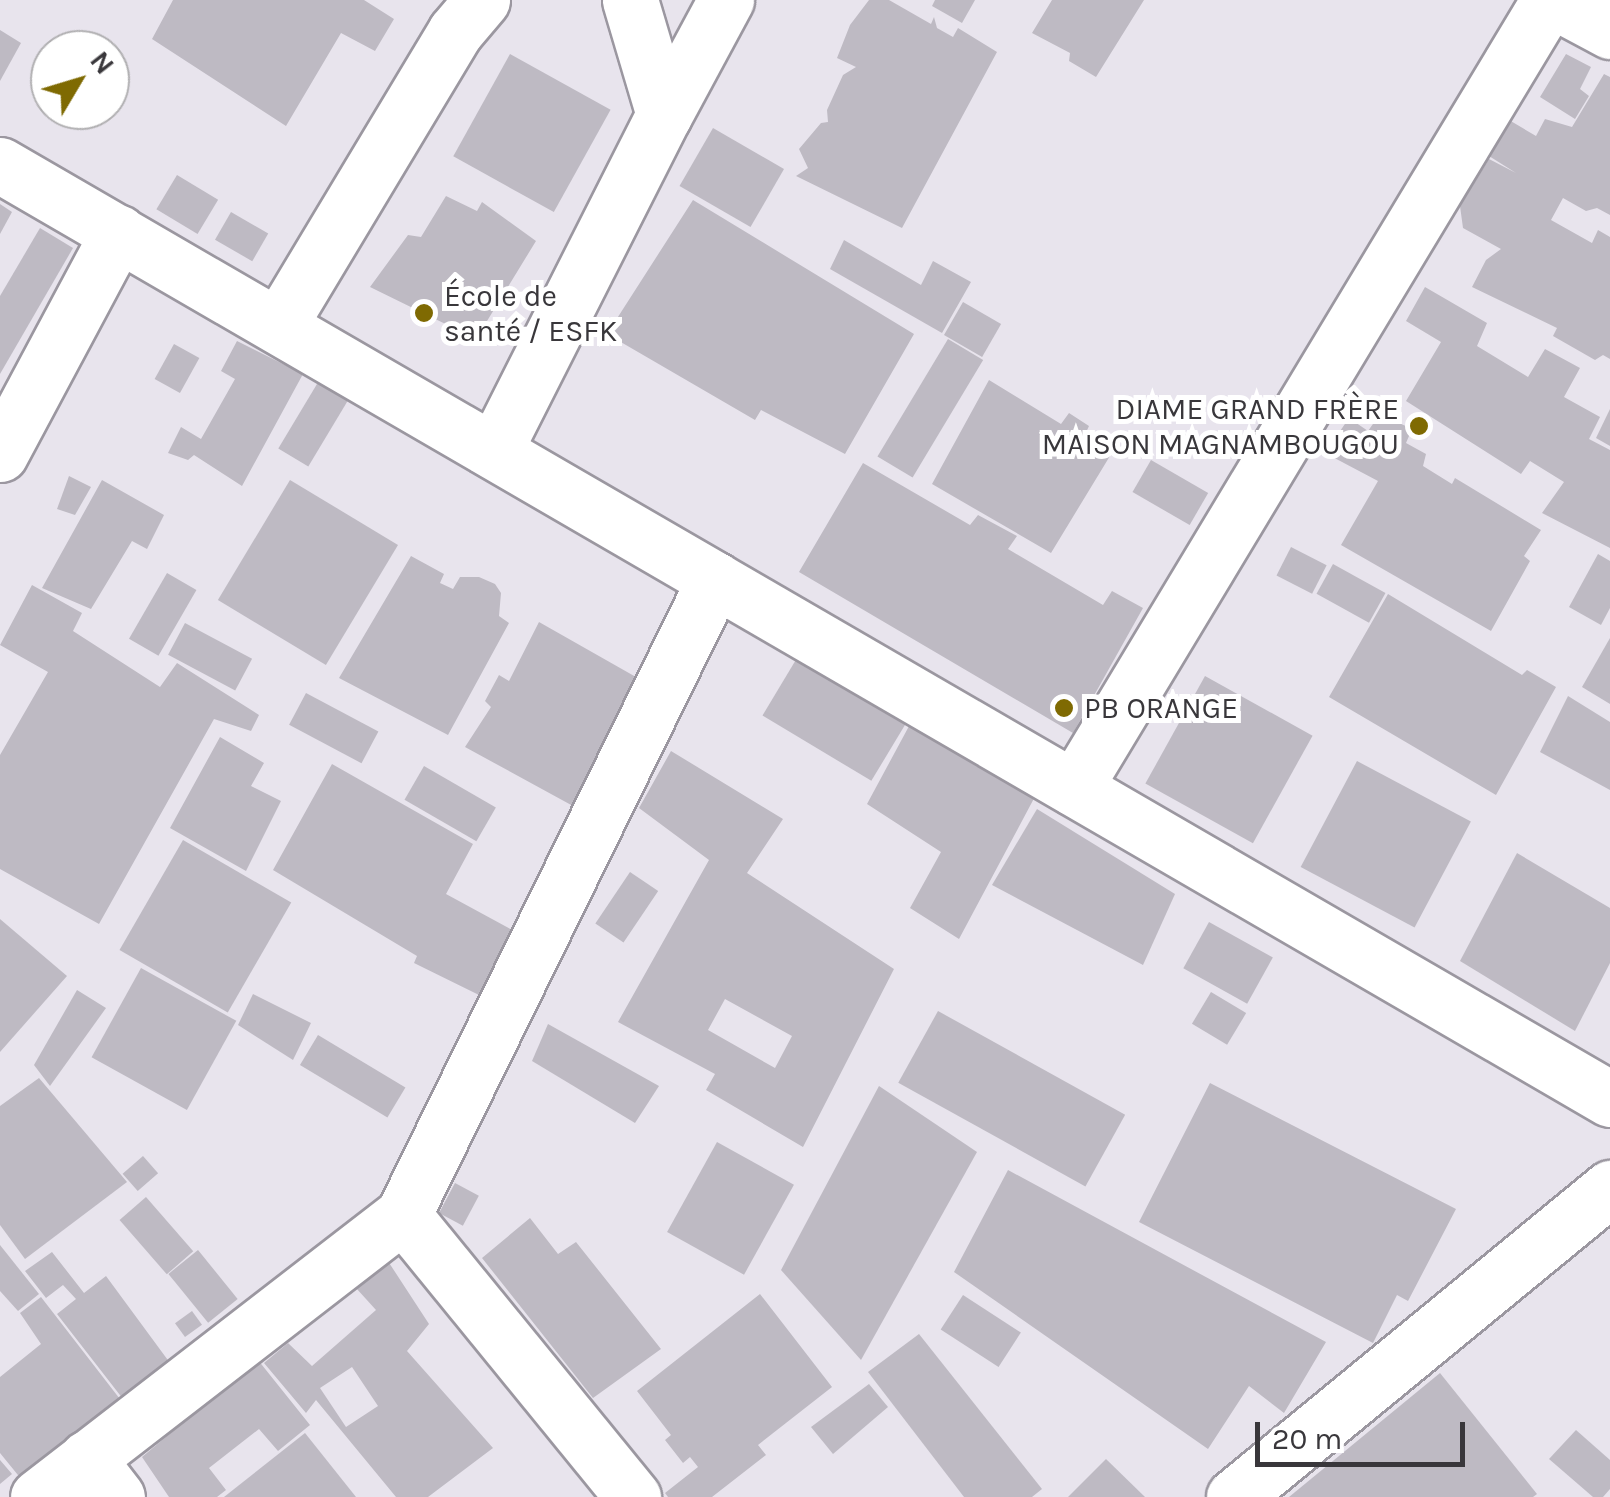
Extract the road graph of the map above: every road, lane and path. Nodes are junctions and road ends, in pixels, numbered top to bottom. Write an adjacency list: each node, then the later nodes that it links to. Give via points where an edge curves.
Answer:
1 (482, 0): 9 (street, via 455,32)
2 (630, 0): 6 (street)
3 (726, 0): 6 (street)
4 (1550, 0): 5 (street); 13 (street)
5 (1610, 31)
6 (664, 115): 10 (street)
7 (0, 165): 8 (street)
8 (118, 233): 9 (street); 11 (street)
9 (280, 325): 10 (street)
10 (494, 451): 12 (street)
11 (0, 454)
12 (714, 579): 13 (street); 16 (street)
13 (1074, 788): 14 (street)
14 (1610, 1099)
15 (1610, 1188): 20 (street)
16 (403, 1216): 17 (street); 19 (street)
17 (102, 1478): 18 (street)
18 (38, 1497)
19 (633, 1497)
20 (1234, 1497)

